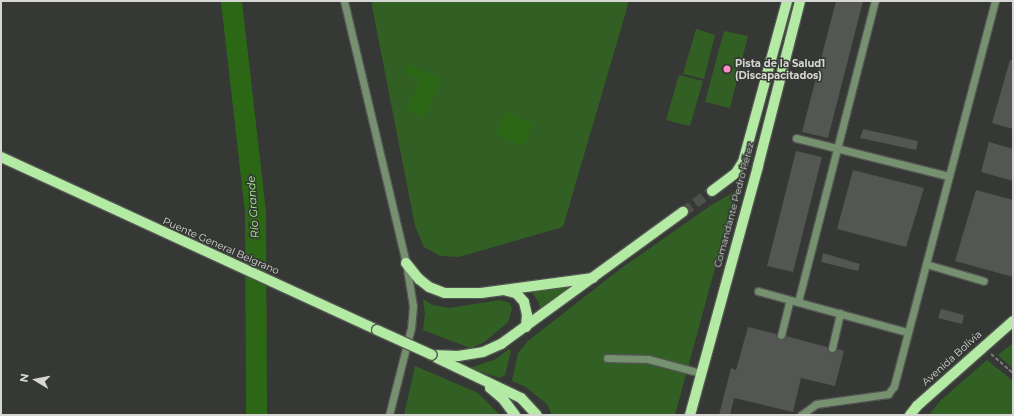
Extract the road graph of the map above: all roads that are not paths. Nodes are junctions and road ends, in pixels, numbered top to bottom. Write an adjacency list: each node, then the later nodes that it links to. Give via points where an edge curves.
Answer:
1 (344, 1): 12 (street)
2 (787, 1): 10 (main road, via 742,162 736,173)
3 (800, 1): 28 (main road, Comandante Pedro Pérez)
4 (875, 1): 7 (street)
5 (994, 1): 9 (street)
6 (796, 138): 7 (street)
7 (838, 148): 9 (street); 19 (street)
8 (1, 157): 26 (main road, Puente General Belgrano, bridge)
9 (948, 176): 13 (street)
10 (712, 191)
11 (683, 212): 14 (main road)
12 (406, 263): 16 (main road, via 419,279 436,291 462,294); 30 (street, via 413,306 411,328)
13 (926, 264): 15 (street); 23 (street)
14 (594, 278): 16 (main road); 22 (main road)
15 (984, 281)
16 (503, 290): 22 (main road, via 516,293 524,302)
17 (758, 291): 18 (street)
18 (790, 300): 19 (street); 24 (street)
19 (798, 302): 20 (street)
20 (840, 313): 23 (street); 25 (street)
21 (1013, 321): 35 (main road, Avenida Bolivia)
22 (526, 327): 26 (main road, via 501,344 483,352 458,356)
23 (907, 332): 34 (street, via 894,386 888,394 816,404)
24 (781, 335)
25 (832, 348)
26 (432, 355): 29 (main road, Puente General Belgrano)
27 (607, 358): 28 (street, via 648,359)
28 (701, 373): 33 (main road, Comandante Pedro Pérez)
29 (479, 379): 31 (main road, via 503,399); 32 (main road, via 521,398)
30 (389, 415)
31 (515, 415)
32 (537, 415)
33 (690, 415)
34 (802, 415)
35 (910, 415)

